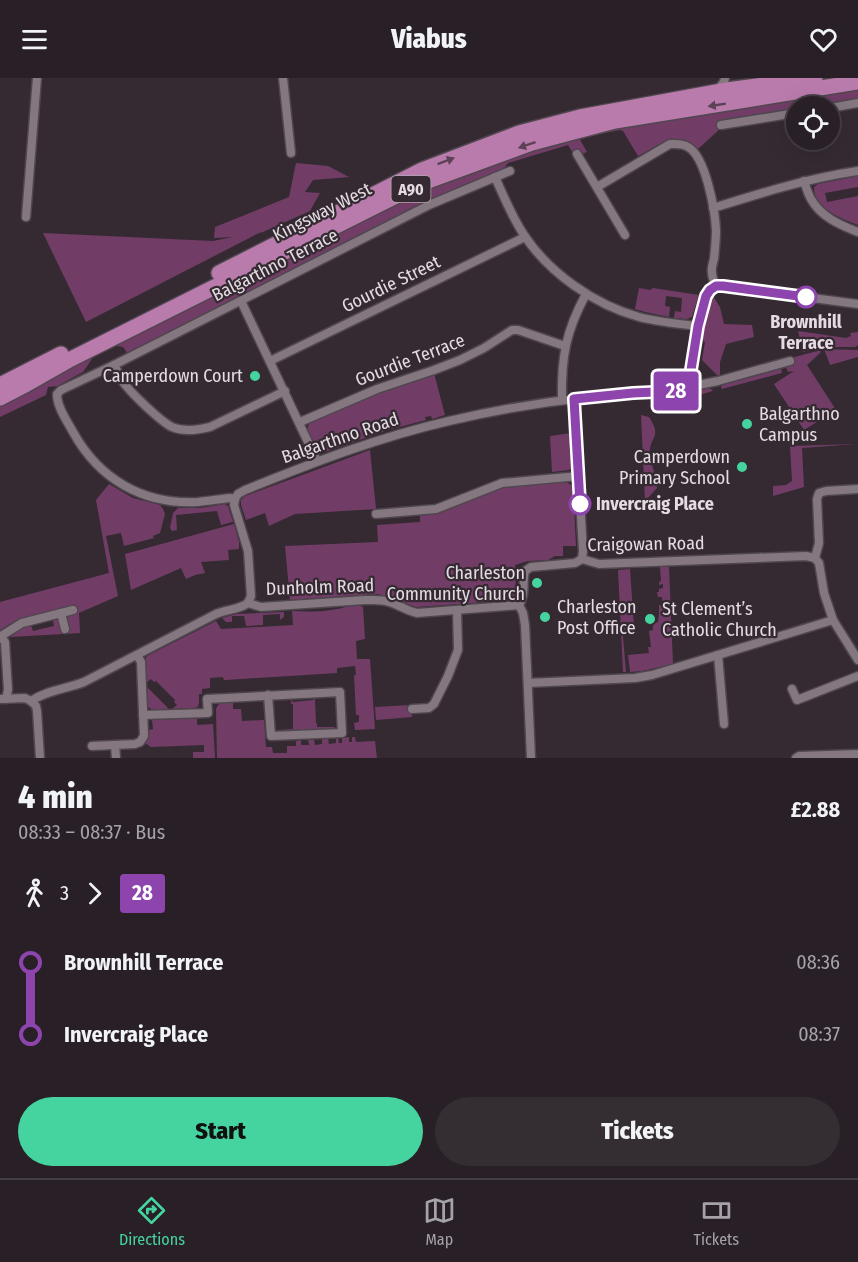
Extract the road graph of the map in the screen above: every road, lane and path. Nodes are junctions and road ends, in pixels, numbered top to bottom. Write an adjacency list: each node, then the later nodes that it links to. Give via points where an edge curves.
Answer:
1 (37, 78): 19 (street)
2 (284, 78): 11 (street)
3 (725, 78): 6 (street)
4 (816, 78): 6 (highway, Kingsway West / A90)
5 (858, 82): 36 (highway, Kingsway West / A90, one-way to 36, via 615,121 475,163 409,189)
6 (716, 93): 33 (highway, Kingsway West / A90, one-way to 6, via 422,170 519,133 580,117)
7 (858, 103): 8 (street)
8 (840, 106)
9 (786, 115): 10 (street)
10 (727, 127)
11 (291, 153)
12 (578, 154): 17 (street)
13 (510, 171): 15 (street, Balgarthno Terrace)
14 (858, 171): 16 (street)
15 (495, 177): 22 (street); 25 (street, Balgarthno Terrace, via 429,205)
16 (804, 182): 18 (street); 20 (street, via 822,213)
17 (597, 187): 18 (street, via 670,144 679,144 694,152 701,165); 21 (street)
18 (713, 208): 23 (street, via 716,248 712,273)
19 (26, 217)
20 (858, 232)
21 (625, 235)
22 (525, 237): 24 (street); 29 (street, Gourdie Street)
23 (716, 286): 26 (street); 27 (street, via 706,296)
24 (586, 294): 27 (street, via 639,317); 28 (street)
25 (241, 301): 29 (street); 31 (street, Balgarthno Terrace)
26 (858, 304)
27 (698, 326): 32 (street)
28 (565, 346): 38 (street); 39 (street, Gourdie Terrace, via 512,330 460,360)
29 (270, 361): 34 (street)
30 (790, 361): 32 (street, Balgarthno Road, via 718,381)
31 (114, 365): 34 (street, via 122,381 162,420 185,430 210,427); 35 (street, Balgarthno Terrace)
32 (687, 384): 37 (street, Balgarthno Road, via 676,391)
33 (0, 385)
34 (285, 391): 39 (street)
35 (57, 394): 43 (street, Balgarthno Road, via 82,448 122,485 145,496 171,501)
36 (0, 398)
37 (574, 399): 38 (street, Balgarthno Road); 41 (street)
38 (562, 400): 40 (street, Balgarthno Road, via 447,421)
39 (300, 422): 40 (street)
40 (317, 461): 43 (street, Balgarthno Road, via 245,490)
41 (579, 476): 44 (street, via 502,483 436,509); 46 (street)
42 (858, 489): 45 (street, via 819,493 819,543)
43 (235, 499): 47 (street, via 248,551)
44 (376, 514)
45 (815, 558): 46 (street, Craigowan Road, via 599,564); 52 (street)
46 (582, 559): 48 (street, Craigowan Road, via 525,571)
47 (248, 603): 50 (street, Dunholm Road, via 261,607 379,600 417,613); 55 (street, Dunholm Road, via 216,614)
48 (519, 605): 50 (street, Dunholm Road); 59 (street, Craigowan Road, via 525,625)
49 (72, 610): 51 (street)
50 (457, 610): 64 (street, via 458,650 448,676 434,704)
51 (61, 613): 53 (street); 54 (street, via 22,623)
52 (833, 620): 56 (street); 57 (street)
53 (65, 629)
54 (1, 636): 62 (street, via 5,642 8,690)
55 (137, 655): 63 (street, Dunholm Road, via 84,682 50,691); 65 (street, via 141,662)
56 (718, 655): 59 (street, via 635,678); 66 (street)
57 (858, 660)
58 (858, 676): 60 (street, via 797,700)
59 (528, 683): 73 (street, Craigowan Road)
60 (792, 689)
61 (268, 696): 61 (street, via 340,692 342,733 271,736); 65 (street, via 207,699 208,713)
62 (3, 699): 63 (street, Dunholm Road)
63 (31, 701): 71 (street, via 38,711)
64 (412, 709)
65 (143, 715): 67 (street, via 144,736 140,742)
66 (724, 724)
67 (115, 745): 68 (street); 72 (street)
68 (92, 746)
69 (858, 754): 70 (street)
70 (831, 757): 74 (street)
71 (40, 758)
72 (116, 758)
73 (531, 758)
74 (796, 758)

